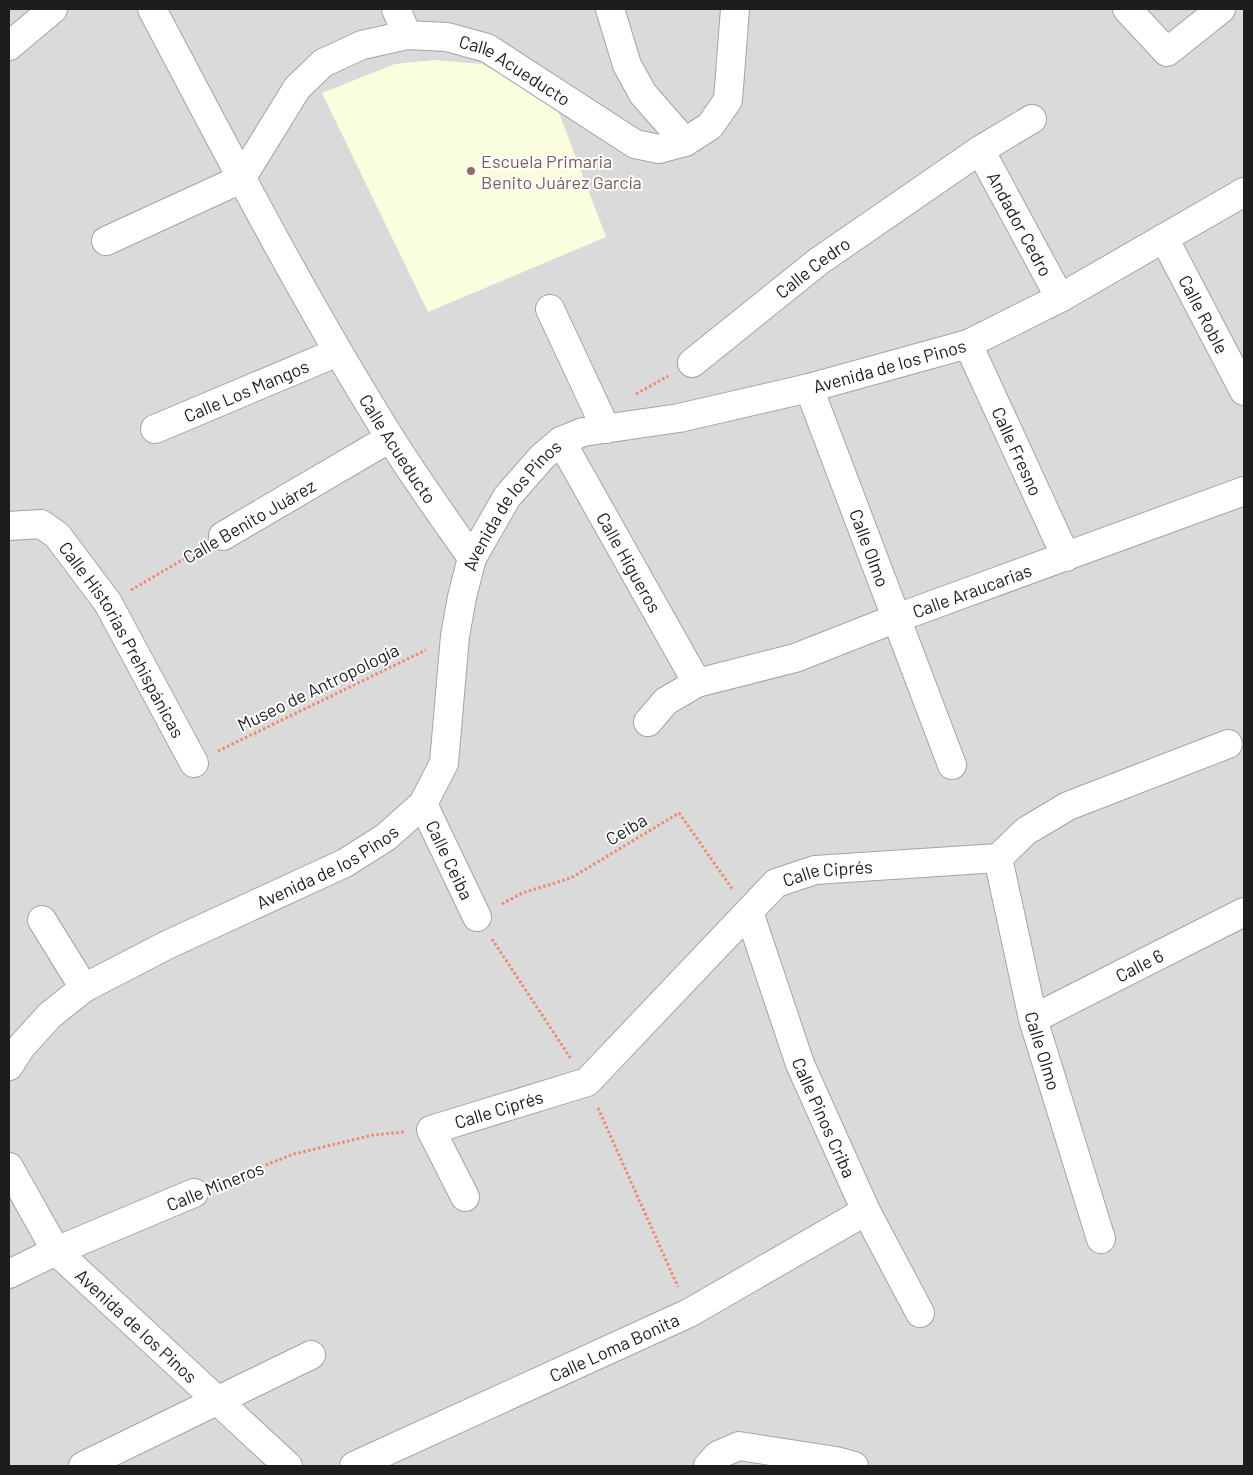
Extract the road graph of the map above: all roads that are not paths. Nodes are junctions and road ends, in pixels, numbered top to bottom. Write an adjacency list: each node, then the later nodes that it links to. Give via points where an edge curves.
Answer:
1 (53, 9): 9 (street)
2 (152, 9): 13 (street, Calle Acueducto)
3 (396, 9): 8 (street)
4 (610, 9): 11 (street, via 627,65 643,94)
5 (735, 9): 11 (street, Calle Acueducto, via 728,100 710,126)
6 (1127, 9): 7 (street, via 1167,52)
7 (1221, 9)
8 (407, 35): 11 (street, Calle Acueducto, via 447,37 487,48 635,144 659,148); 13 (street, Calle Acueducto, via 362,45 323,63 297,88)
9 (9, 46)
10 (1032, 119): 12 (street, Calle Cedro)
11 (685, 142)
12 (980, 150): 17 (street, Andador Cedro); 21 (street, Calle Cedro, via 819,261)
13 (241, 178): 16 (street); 20 (street, Calle Acueducto)
14 (1244, 192): 15 (street, Avenida de los Pinos)
15 (1164, 238): 17 (street, Avenida de los Pinos); 23 (street, Calle Roble)
16 (106, 241)
17 (1060, 298): 19 (street, Avenida de los Pinos)
18 (550, 309): 25 (street)
19 (968, 344): 22 (street, Avenida de los Pinos); 31 (street, Calle Fresno)
20 (338, 352): 24 (street, Calle Los Mangos); 26 (street, Calle Acueducto)
21 (692, 362)
22 (809, 388): 25 (street, Avenida de los Pinos, via 678,418); 33 (street, Calle Olmo)
23 (1244, 391)
24 (155, 429)
25 (606, 429): 27 (street, Avenida de los Pinos, via 583,432)
26 (390, 438): 30 (street, Calle Benito Juárez); 32 (street, Calle Acueducto)
27 (561, 442): 32 (street, Avenida de los Pinos, via 542,456 507,497); 34 (street, Calle Higueros)
28 (1244, 491): 31 (street, Calle Araucarias)
29 (9, 526): 37 (street, Calle Historias Prehispánicas, via 41,524 57,535 108,603)
30 (223, 536)
31 (1066, 557): 33 (street, Calle Araucarias)
32 (472, 558): 39 (street, Avenida de los Pinos, via 455,636 444,763)
33 (897, 618): 34 (street, Calle Araucarias, via 795,658); 38 (street, Calle Olmo)
34 (697, 683): 35 (street, Calle Araucarias, via 666,701)
35 (648, 722)
36 (1228, 744): 40 (street, via 1068,806 1026,831)
37 (194, 763)
38 (952, 765)
39 (423, 804): 43 (street, Calle Ceiba); 45 (street, Avenida de los Pinos, via 386,837 345,863 167,944)
40 (998, 858): 41 (street, Calle Ciprés, via 815,870 776,883); 46 (street, Calle Olmo)
41 (749, 912): 50 (street, Calle Ciprés, via 587,1082 431,1130); 51 (street, Calle Pinos Criba, via 800,1064)
42 (1244, 912): 46 (street, Calle 6)
43 (477, 917)
44 (42, 920): 45 (street)
45 (84, 988): 47 (street, Avenida de los Pinos, via 50,1015)
46 (1033, 1019): 52 (street, Calle Olmo)
47 (13, 1054)
48 (9, 1167): 53 (street, Avenida de los Pinos)
49 (194, 1194): 53 (street, Calle Mineros)
50 (466, 1197)
51 (866, 1210): 55 (street, Calle Pinos Criba); 60 (street, Calle Loma Bonita, via 689,1313)
52 (1101, 1239)
53 (56, 1251): 54 (street, Calle Mineros); 57 (street, Avenida de los Pinos)
54 (9, 1274)
55 (920, 1313)
56 (311, 1355): 57 (street)
57 (217, 1401): 58 (street); 59 (street, Avenida de los Pinos)
58 (83, 1466)
59 (288, 1466)
60 (354, 1466)
61 (708, 1466): 62 (street, via 718,1455 739,1446 836,1460)
62 (854, 1466)

